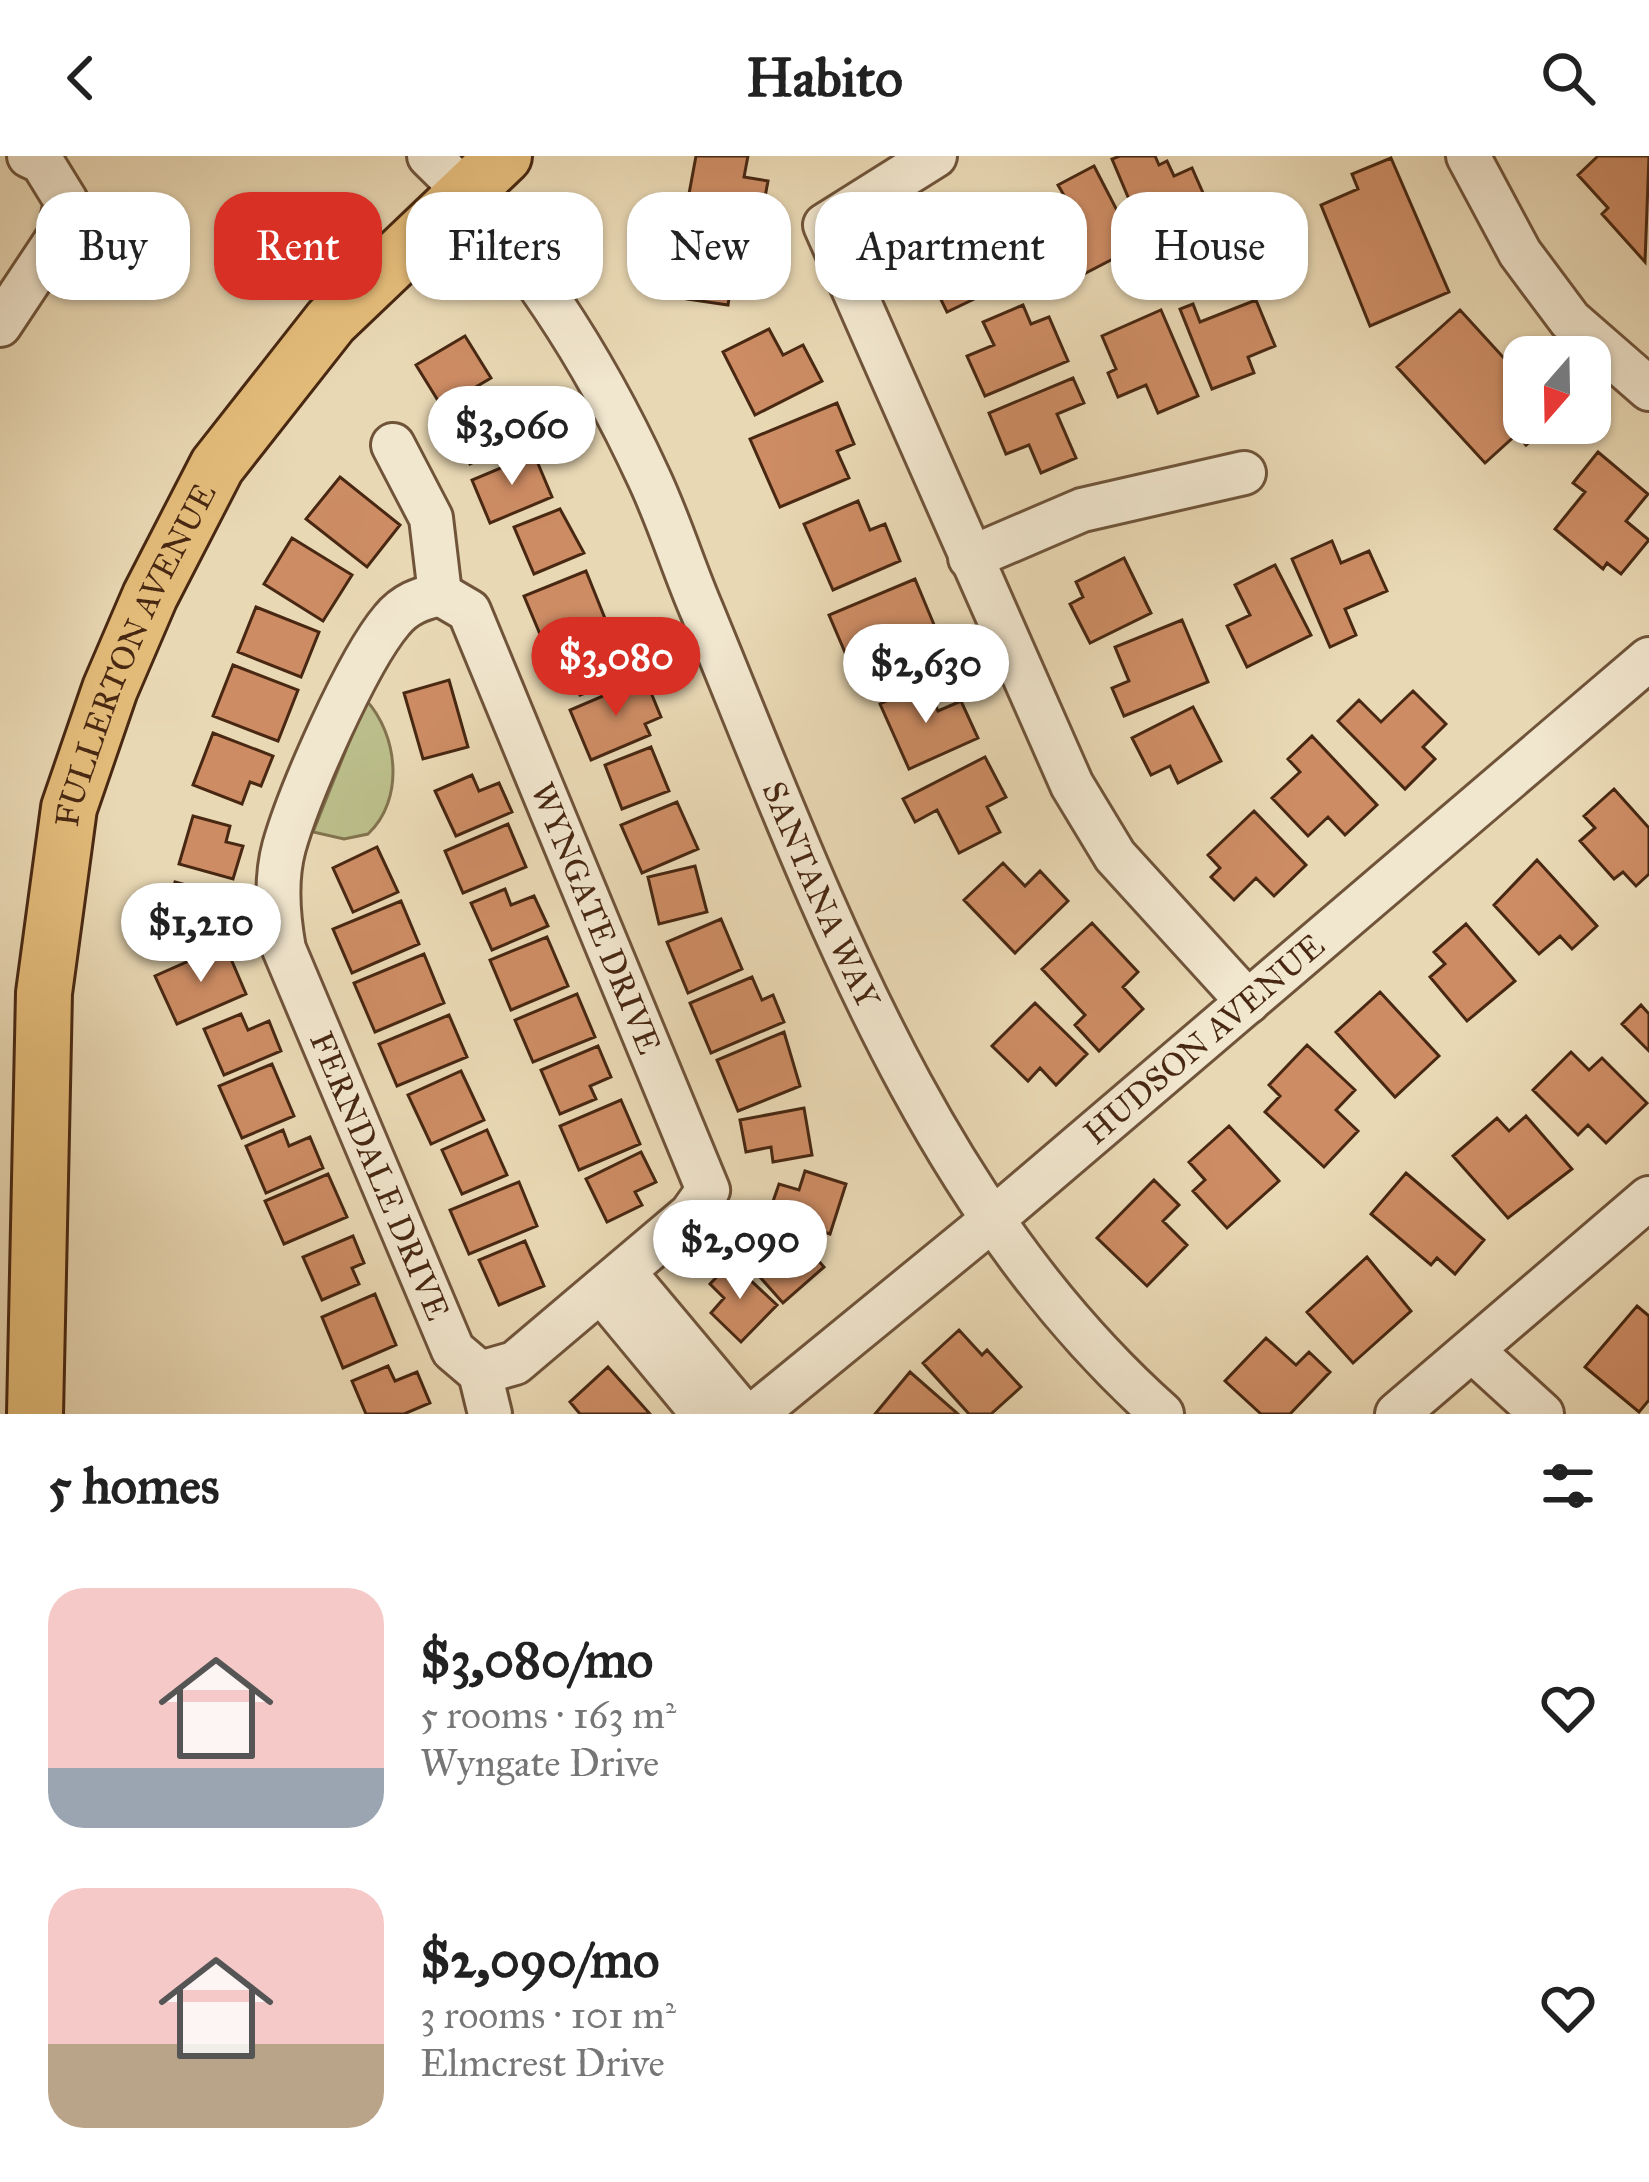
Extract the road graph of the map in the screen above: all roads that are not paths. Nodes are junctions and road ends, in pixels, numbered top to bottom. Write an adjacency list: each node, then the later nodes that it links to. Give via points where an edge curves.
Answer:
1 (29, 156): 5 (street, via 42,162 66,202 59,236)
2 (1468, 156): 6 (street, via 1520,253 1570,320)
3 (918, 161): 9 (street, via 825,226)
4 (466, 167): 14 (street, SANTANA WAY, via 574,336 649,477 867,1003 916,1102); 16 (main road, FULLERTON AVENUE, via 217,466 110,689 69,808 44,993)
5 (0, 325)
6 (1649, 389)
7 (393, 445): 10 (street, via 431,518)
8 (1244, 473): 9 (street, via 1082,510)
9 (970, 558): 12 (street, via 1072,784 1115,856)
10 (440, 594): 15 (street, WYNGATE DRIVE, via 470,610 708,1190); 18 (street, FERNDALE DRIVE, via 393,618 362,662 284,848 279,925 453,1350)
11 (1649, 659): 12 (street, HUDSON AVENUE)
12 (1248, 1002): 14 (street, HUDSON AVENUE)
13 (1649, 1198): 17 (street)
14 (992, 1220): 23 (street, HUDSON AVENUE); 24 (street, SANTANA WAY, via 1120,1376)
15 (612, 1281): 18 (street, via 515,1363); 21 (street); 22 (street)
16 (17, 1350): 19 (main road, FULLERTON AVENUE)
17 (1474, 1352): 25 (street); 26 (street)
18 (480, 1372): 20 (street)
19 (34, 1414)
20 (490, 1414)
21 (704, 1414)
22 (743, 1414)
23 (755, 1414)
24 (1162, 1414)
25 (1397, 1414)
26 (1541, 1414)

